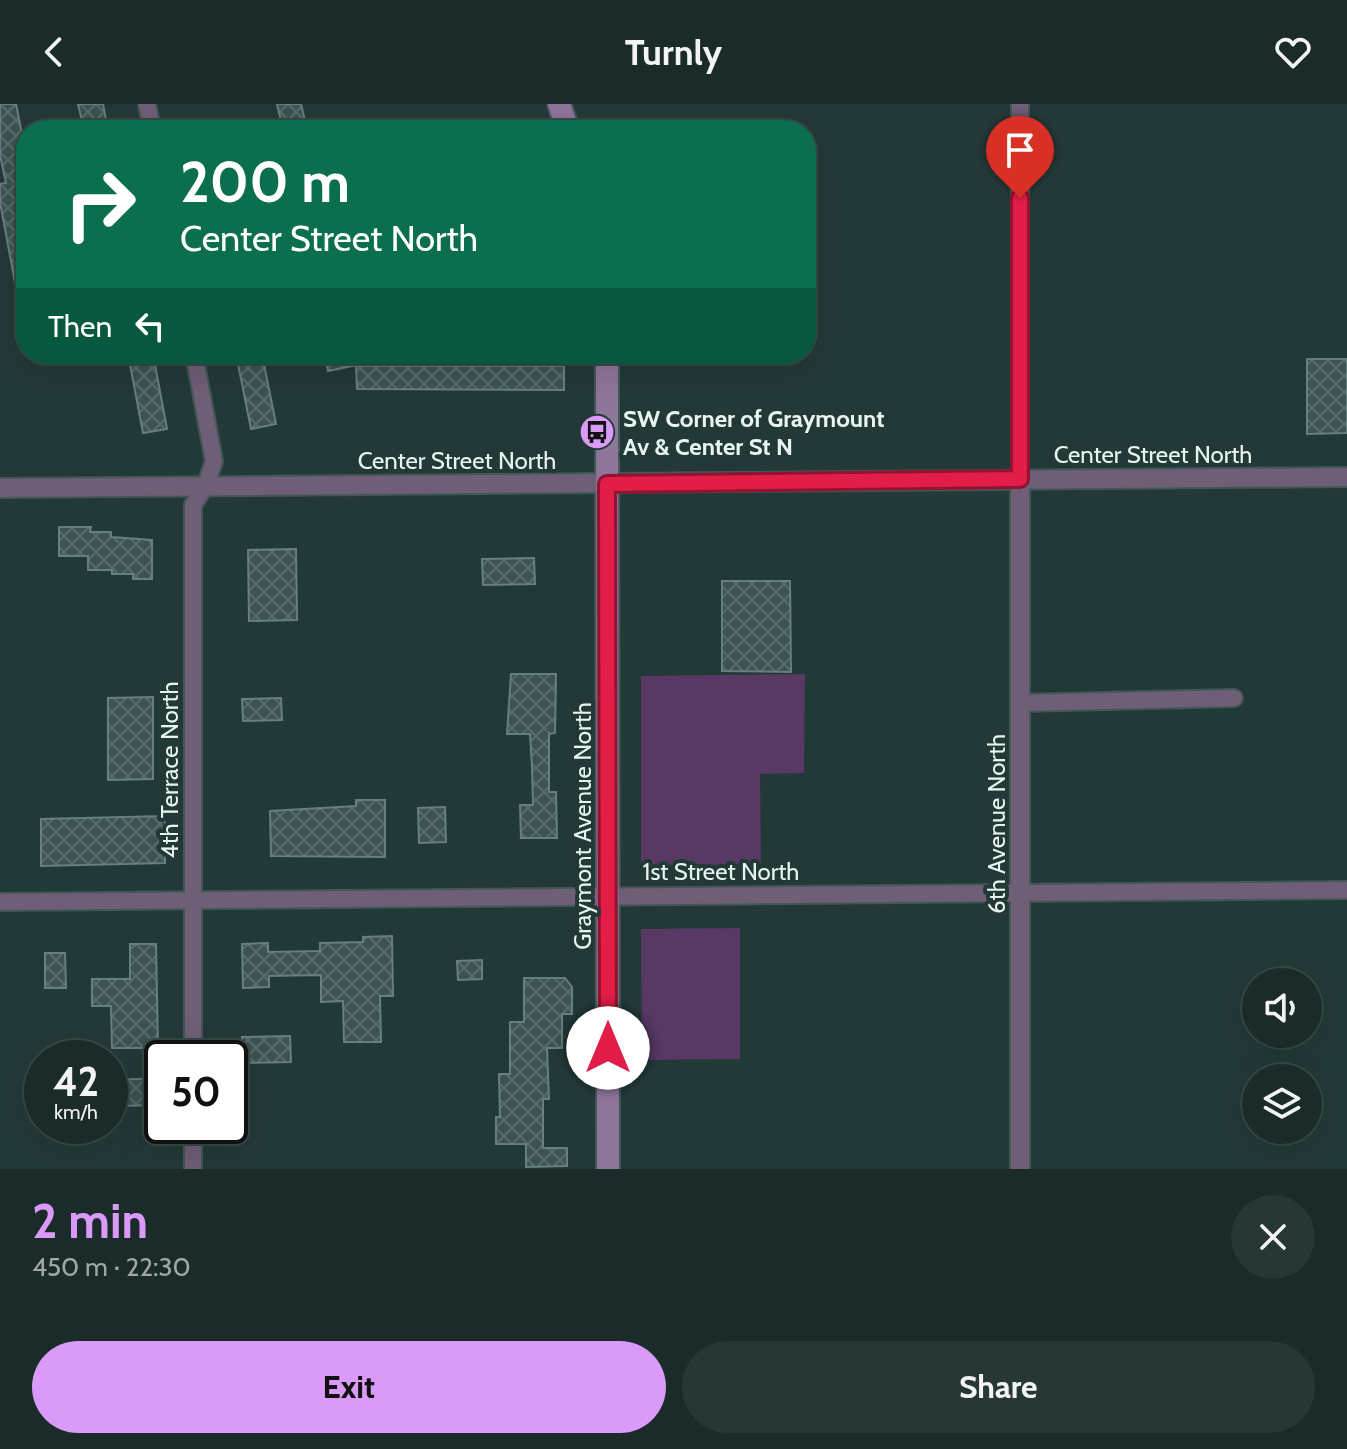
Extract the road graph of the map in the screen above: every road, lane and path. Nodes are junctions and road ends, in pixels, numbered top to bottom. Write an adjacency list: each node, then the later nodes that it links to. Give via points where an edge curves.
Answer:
1 (1020, 104): 5 (street)
2 (196, 364): 7 (street, 4th Terrace North, via 214,461)
3 (607, 364): 6 (main road, Graymont Avenue North)
4 (1347, 477): 5 (street, Center Street North)
5 (1020, 479): 6 (street, Center Street North); 10 (street, 6th Avenue North)
6 (607, 484): 7 (street, Center Street North); 13 (main road, Graymont Avenue North)
7 (206, 485): 8 (street, Center Street North); 14 (street, 4th Terrace North, via 193,505)
8 (0, 488)
9 (1234, 698): 10 (street)
10 (1020, 703): 12 (street, 6th Avenue North)
11 (1347, 890): 12 (street, 1st Street North)
12 (1020, 893): 13 (street, 1st Street North); 20 (street, 6th Avenue North)
13 (608, 896): 14 (street, 1st Street North); 19 (main road, Graymont Avenue North)
14 (193, 900): 15 (street, 1st Street North); 16 (street, 4th Terrace North)
15 (0, 902)
16 (193, 1040)
17 (193, 1144): 18 (street)
18 (193, 1169)
19 (608, 1169)
20 (1020, 1169)

